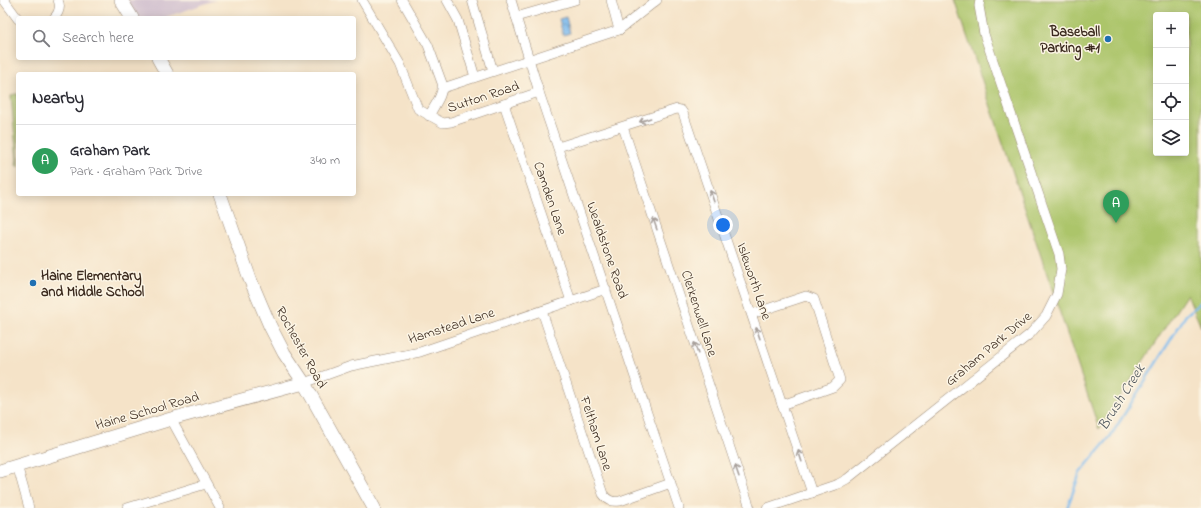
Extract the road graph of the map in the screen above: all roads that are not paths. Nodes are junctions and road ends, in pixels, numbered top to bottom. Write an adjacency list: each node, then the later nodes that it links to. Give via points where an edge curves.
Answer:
1 (4, 0): 14 (street)
2 (58, 0): 15 (street, via 60,7)
3 (121, 0): 16 (street)
4 (362, 0): 27 (street, Sutton Road, via 400,64 418,109)
5 (402, 0): 24 (street, via 430,50)
6 (447, 0): 23 (street, via 458,20)
7 (472, 0): 22 (street)
8 (511, 0): 17 (street, Wealdstone Road)
9 (574, 0): 13 (street)
10 (611, 0): 18 (street)
11 (657, 0): 18 (street)
12 (980, 0): 42 (street, Graham Park Drive, via 984,34 1059,254 1061,269 1057,294 1046,316 1030,334 847,479)
13 (563, 2): 17 (street)
14 (16, 16)
15 (56, 16)
16 (131, 16)
17 (516, 17): 20 (street, Wealdstone Road)
18 (619, 30): 20 (street)
19 (159, 60): 21 (street)
20 (529, 60): 22 (street); 25 (street, Wealdstone Road)
21 (166, 72)
22 (493, 72): 23 (street)
23 (475, 77): 24 (street)
24 (443, 88): 27 (street)
25 (539, 92): 26 (street, Sutton Road); 29 (street, Wealdstone Road)
26 (504, 104): 27 (street, Sutton Road, via 451,122 443,123); 32 (street, Camden Lane)
27 (429, 116)
28 (623, 127): 29 (street, Isleworth Lane); 34 (street, Isleworth Lane, one-way to 28, via 681,110 677,109); 48 (street, Clerkenwell Lane, one-way to 28)
29 (558, 148): 31 (street, Wealdstone Road)
30 (221, 196): 35 (street, Rochester Road, via 250,279 270,326)
31 (606, 289): 32 (street, Hamstead Lane); 40 (street, Wealdstone Road)
32 (571, 301): 33 (street, Hamstead Lane)
33 (542, 311): 35 (street, Hamstead Lane, via 420,352 351,366); 40 (street, Feltham Lane, via 607,500 620,500)
34 (752, 314): 36 (street, Isleworth Lane, one-way to 34); 36 (street, via 806,296 814,299 840,380 833,387)
35 (304, 383): 37 (street, Haine School Road); 46 (street, Rochester Road)
36 (782, 405): 42 (street, Isleworth Lane, one-way to 36)
37 (171, 419): 38 (street, Haine School Road); 41 (street)
38 (17, 465): 39 (street, Haine School Road); 43 (street)
39 (0, 471)
40 (671, 483): 47 (street, Wealdstone Road)
41 (206, 484): 44 (street); 45 (street)
42 (812, 493): 49 (street, Graham Park Drive)
43 (29, 508)
44 (127, 508)
45 (220, 508)
46 (374, 508)
47 (679, 508)
48 (750, 508)
49 (767, 508)

